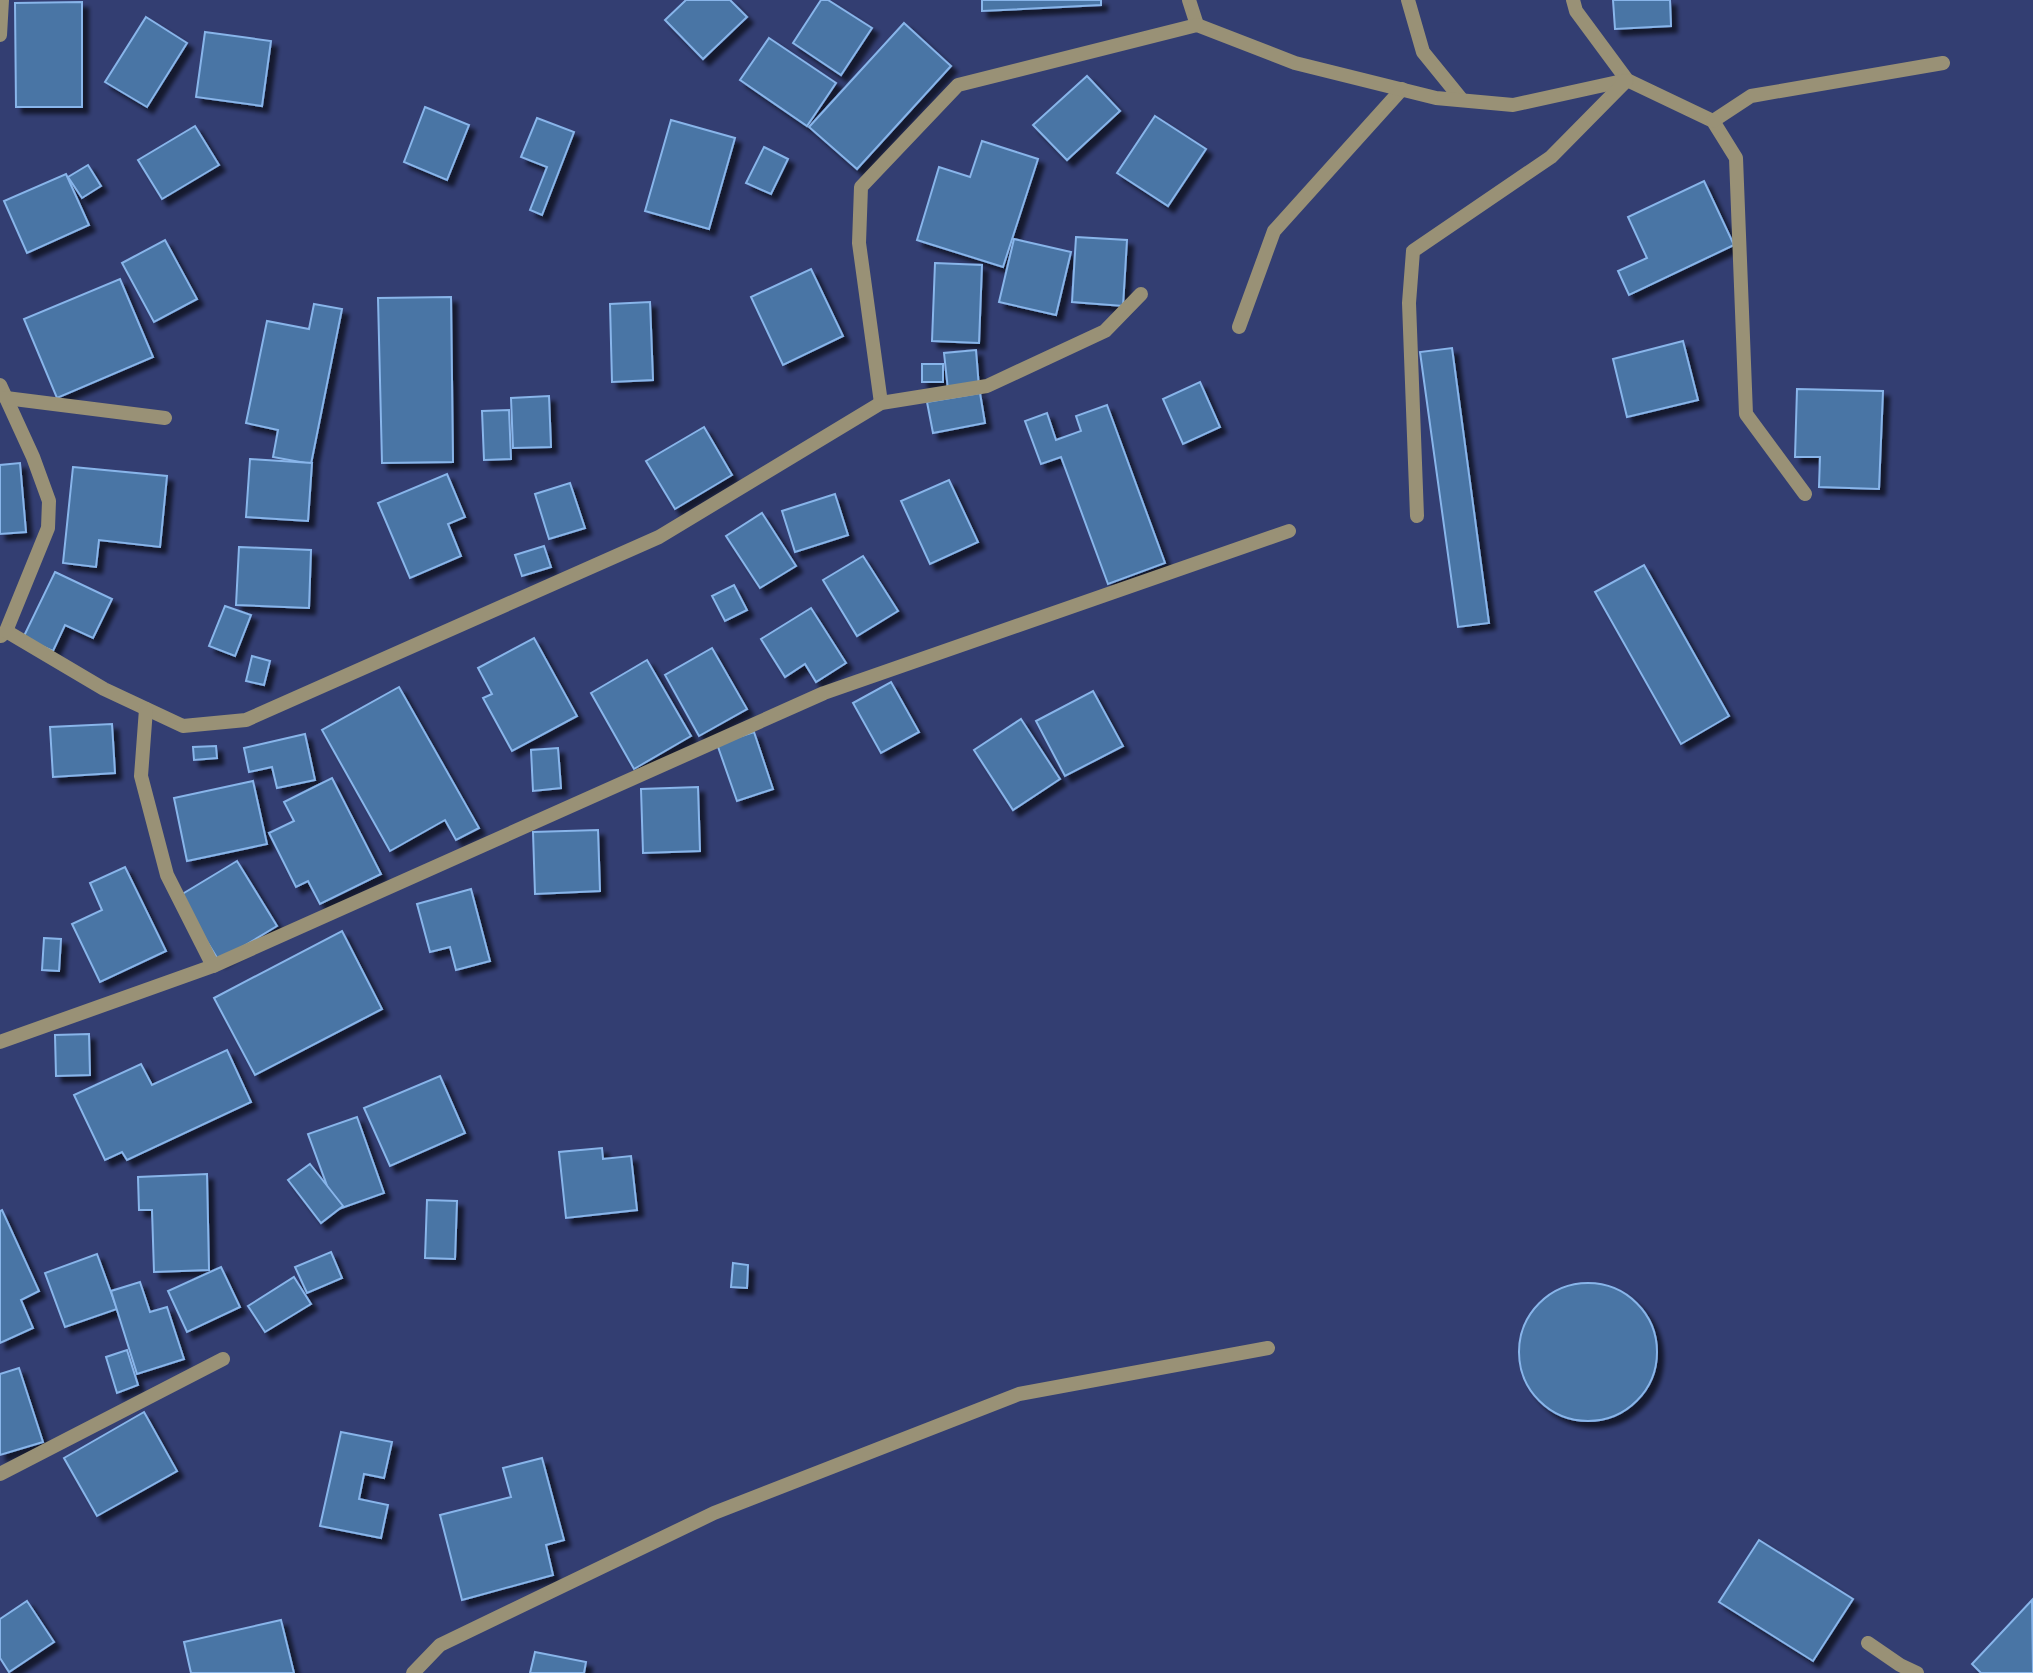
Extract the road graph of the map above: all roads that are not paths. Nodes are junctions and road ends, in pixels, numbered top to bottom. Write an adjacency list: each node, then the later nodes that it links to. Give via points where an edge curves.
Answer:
1 (2, 0): 6 (street)
2 (1189, 0): 5 (street)
3 (1408, 0): 10 (street, via 1423,52)
4 (1573, 0): 8 (street, via 1576,11)
5 (1196, 25): 9 (street, via 1295,62); 15 (street, via 958,85 861,187 859,243)
6 (0, 35)
7 (1943, 62): 11 (street, via 1751,96)
8 (1627, 80): 10 (street, via 1513,105); 11 (street); 18 (street, via 1551,157 1413,251 1409,303)
9 (1402, 89): 10 (street); 13 (street, via 1274,231)
10 (1462, 100)
11 (1713, 121): 17 (street, via 1737,158 1746,414)
12 (1141, 294): 15 (street, via 1105,331 987,386)
13 (1239, 327)
14 (3, 391): 16 (street); 20 (street, via 49,501 48,528)
15 (881, 403): 21 (street, via 659,537 246,720 183,726)
16 (165, 418)
17 (1805, 494)
18 (1418, 516)
19 (1289, 531): 22 (street, via 824,693)
20 (3, 634): 21 (street)
21 (146, 709): 22 (street, via 141,776 167,875)
22 (213, 966): 23 (street)
23 (0, 1042)
24 (1268, 1348): 28 (street, via 1019,1394 714,1513 440,1645)
25 (223, 1359): 26 (street)
26 (0, 1474)
27 (1868, 1643): 29 (street)
28 (413, 1673)
29 (1917, 1673)

